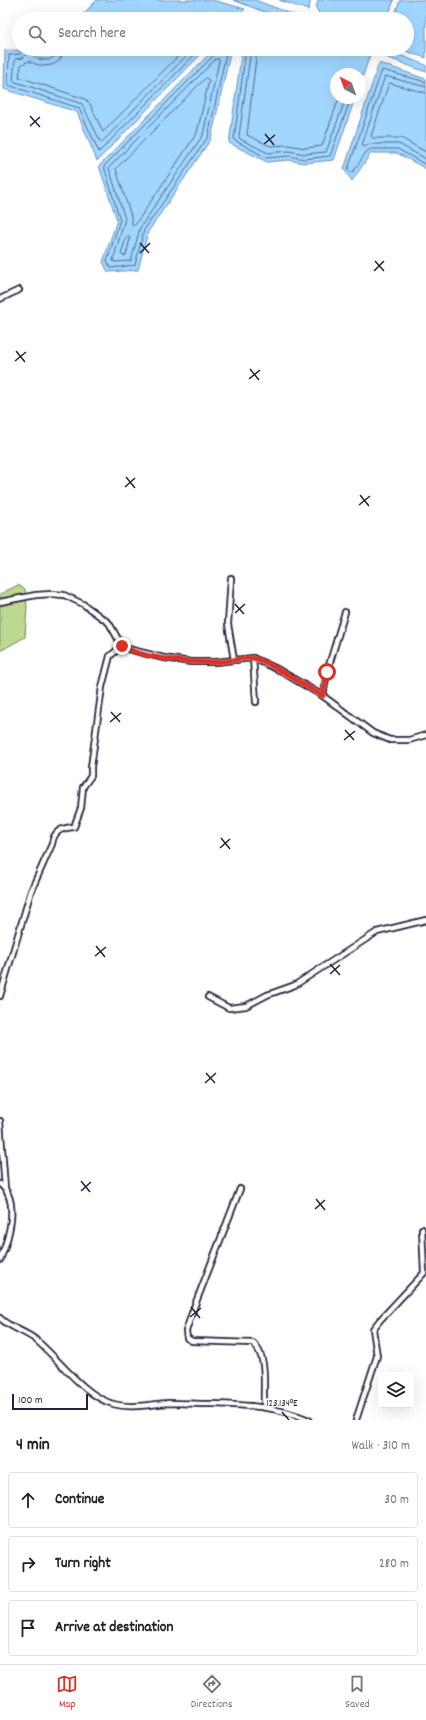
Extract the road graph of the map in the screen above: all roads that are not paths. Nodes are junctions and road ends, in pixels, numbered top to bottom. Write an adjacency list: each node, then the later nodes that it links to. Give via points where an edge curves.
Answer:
1 (19, 290): 2 (street)
2 (0, 299)
3 (231, 578): 8 (street, via 228,624)
4 (0, 602): 6 (street, via 36,595 64,595 83,604 109,623)
5 (345, 612): 9 (street, via 327,672)
6 (122, 646): 8 (street, via 164,658 191,662); 13 (street, via 110,656 102,687 91,766 92,776 83,787 81,808 74,828 62,828 55,832 30,891)
7 (253, 658): 8 (street); 9 (street); 10 (street)
8 (234, 660)
9 (323, 696): 11 (street, via 373,732 390,740 409,740)
10 (256, 702)
11 (426, 735)
12 (426, 920): 14 (street, via 376,932 295,985 246,1006 229,1008)
13 (0, 996)
14 (208, 997)
15 (0, 1121): 17 (street)
16 (0, 1184): 17 (street)
17 (5, 1188): 20 (street, via 11,1216 10,1230)
18 (240, 1190): 22 (street, via 186,1331 187,1338 192,1341 253,1343 259,1348 264,1403)
19 (422, 1229): 24 (street, via 424,1273 373,1330 377,1356)
20 (0, 1260)
21 (0, 1318): 22 (street, via 36,1340 79,1382 113,1404 134,1406 169,1403)
22 (268, 1407): 23 (street)
23 (309, 1420)
24 (356, 1420)

